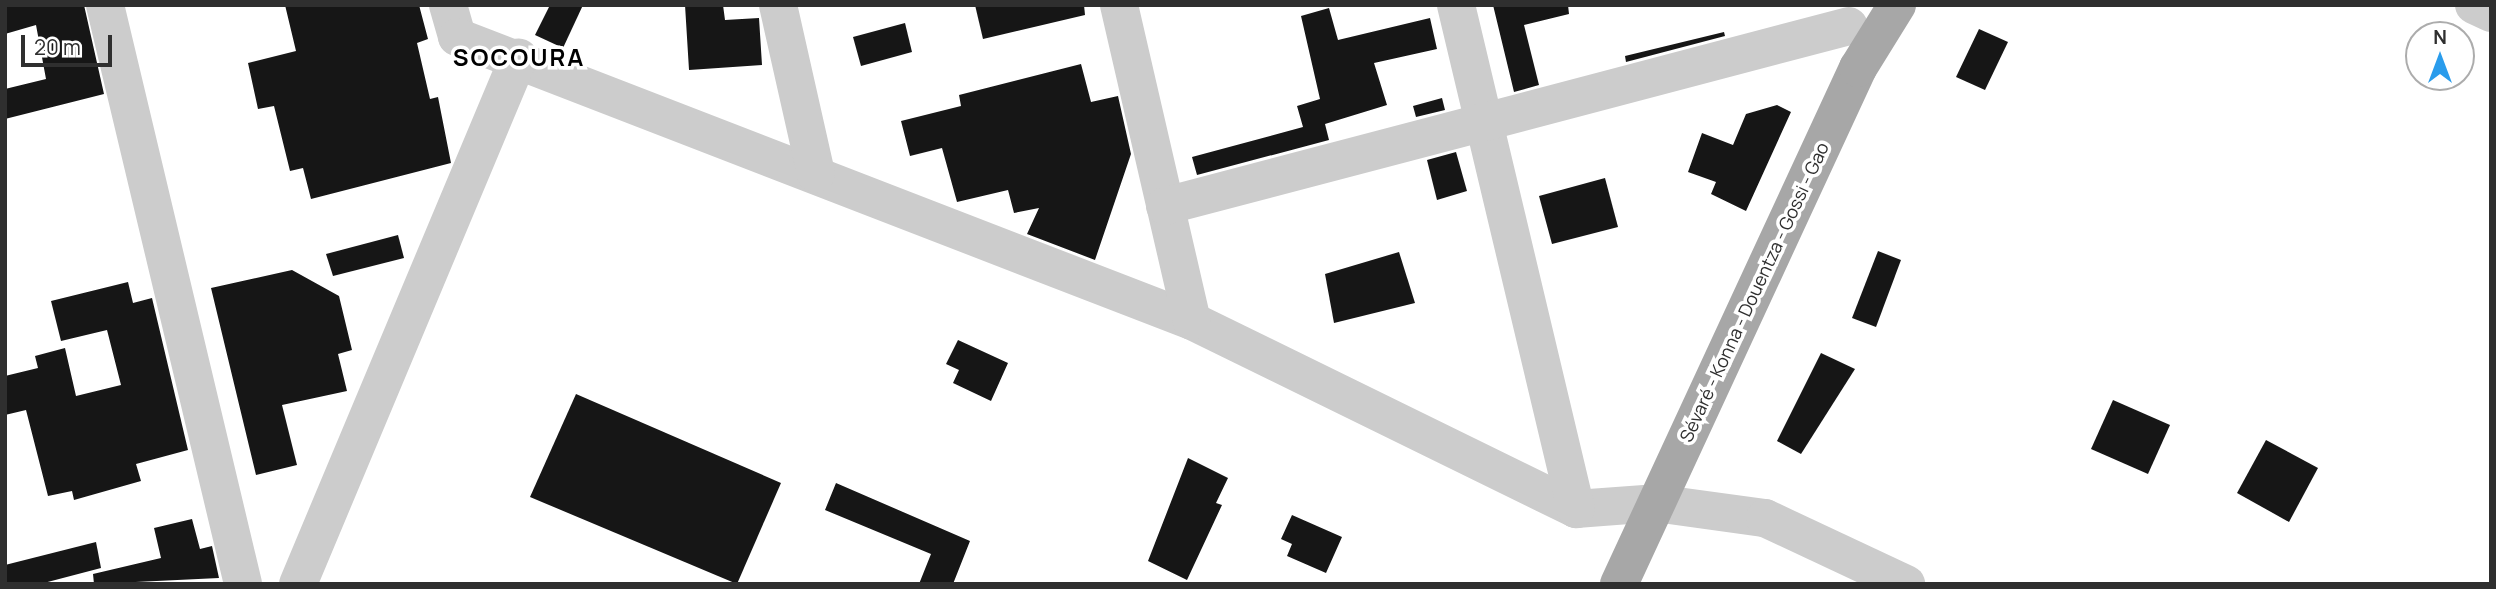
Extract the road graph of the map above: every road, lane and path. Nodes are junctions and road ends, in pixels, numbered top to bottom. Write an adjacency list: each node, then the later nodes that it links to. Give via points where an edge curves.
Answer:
1 (104, 5): 18 (street)
2 (448, 5): 10 (street, via 457,37)
3 (778, 5): 13 (street)
4 (1119, 5): 14 (street)
5 (1456, 5): 12 (street)
6 (1897, 5): 11 (main road, Sévaré - Konna - Douentza - Gossi - Gao)
7 (2473, 5): 8 (street)
8 (2491, 13)
9 (1847, 16): 11 (street); 12 (street)
10 (519, 57): 13 (street); 19 (street)
11 (1858, 68): 16 (main road, Sévaré - Konna - Douentza - Gossi - Gao)
12 (1483, 123): 14 (street); 17 (street)
13 (816, 174): 15 (street)
14 (1166, 206): 15 (street)
15 (1192, 321): 17 (street)
16 (1655, 503): 17 (street); 20 (main road, Sévaré - Konna - Douentza - Gossi - Gao); 21 (street, via 1765,518)
17 (1576, 509)
18 (243, 584)
19 (298, 584)
20 (1619, 584)
21 (1906, 584)

